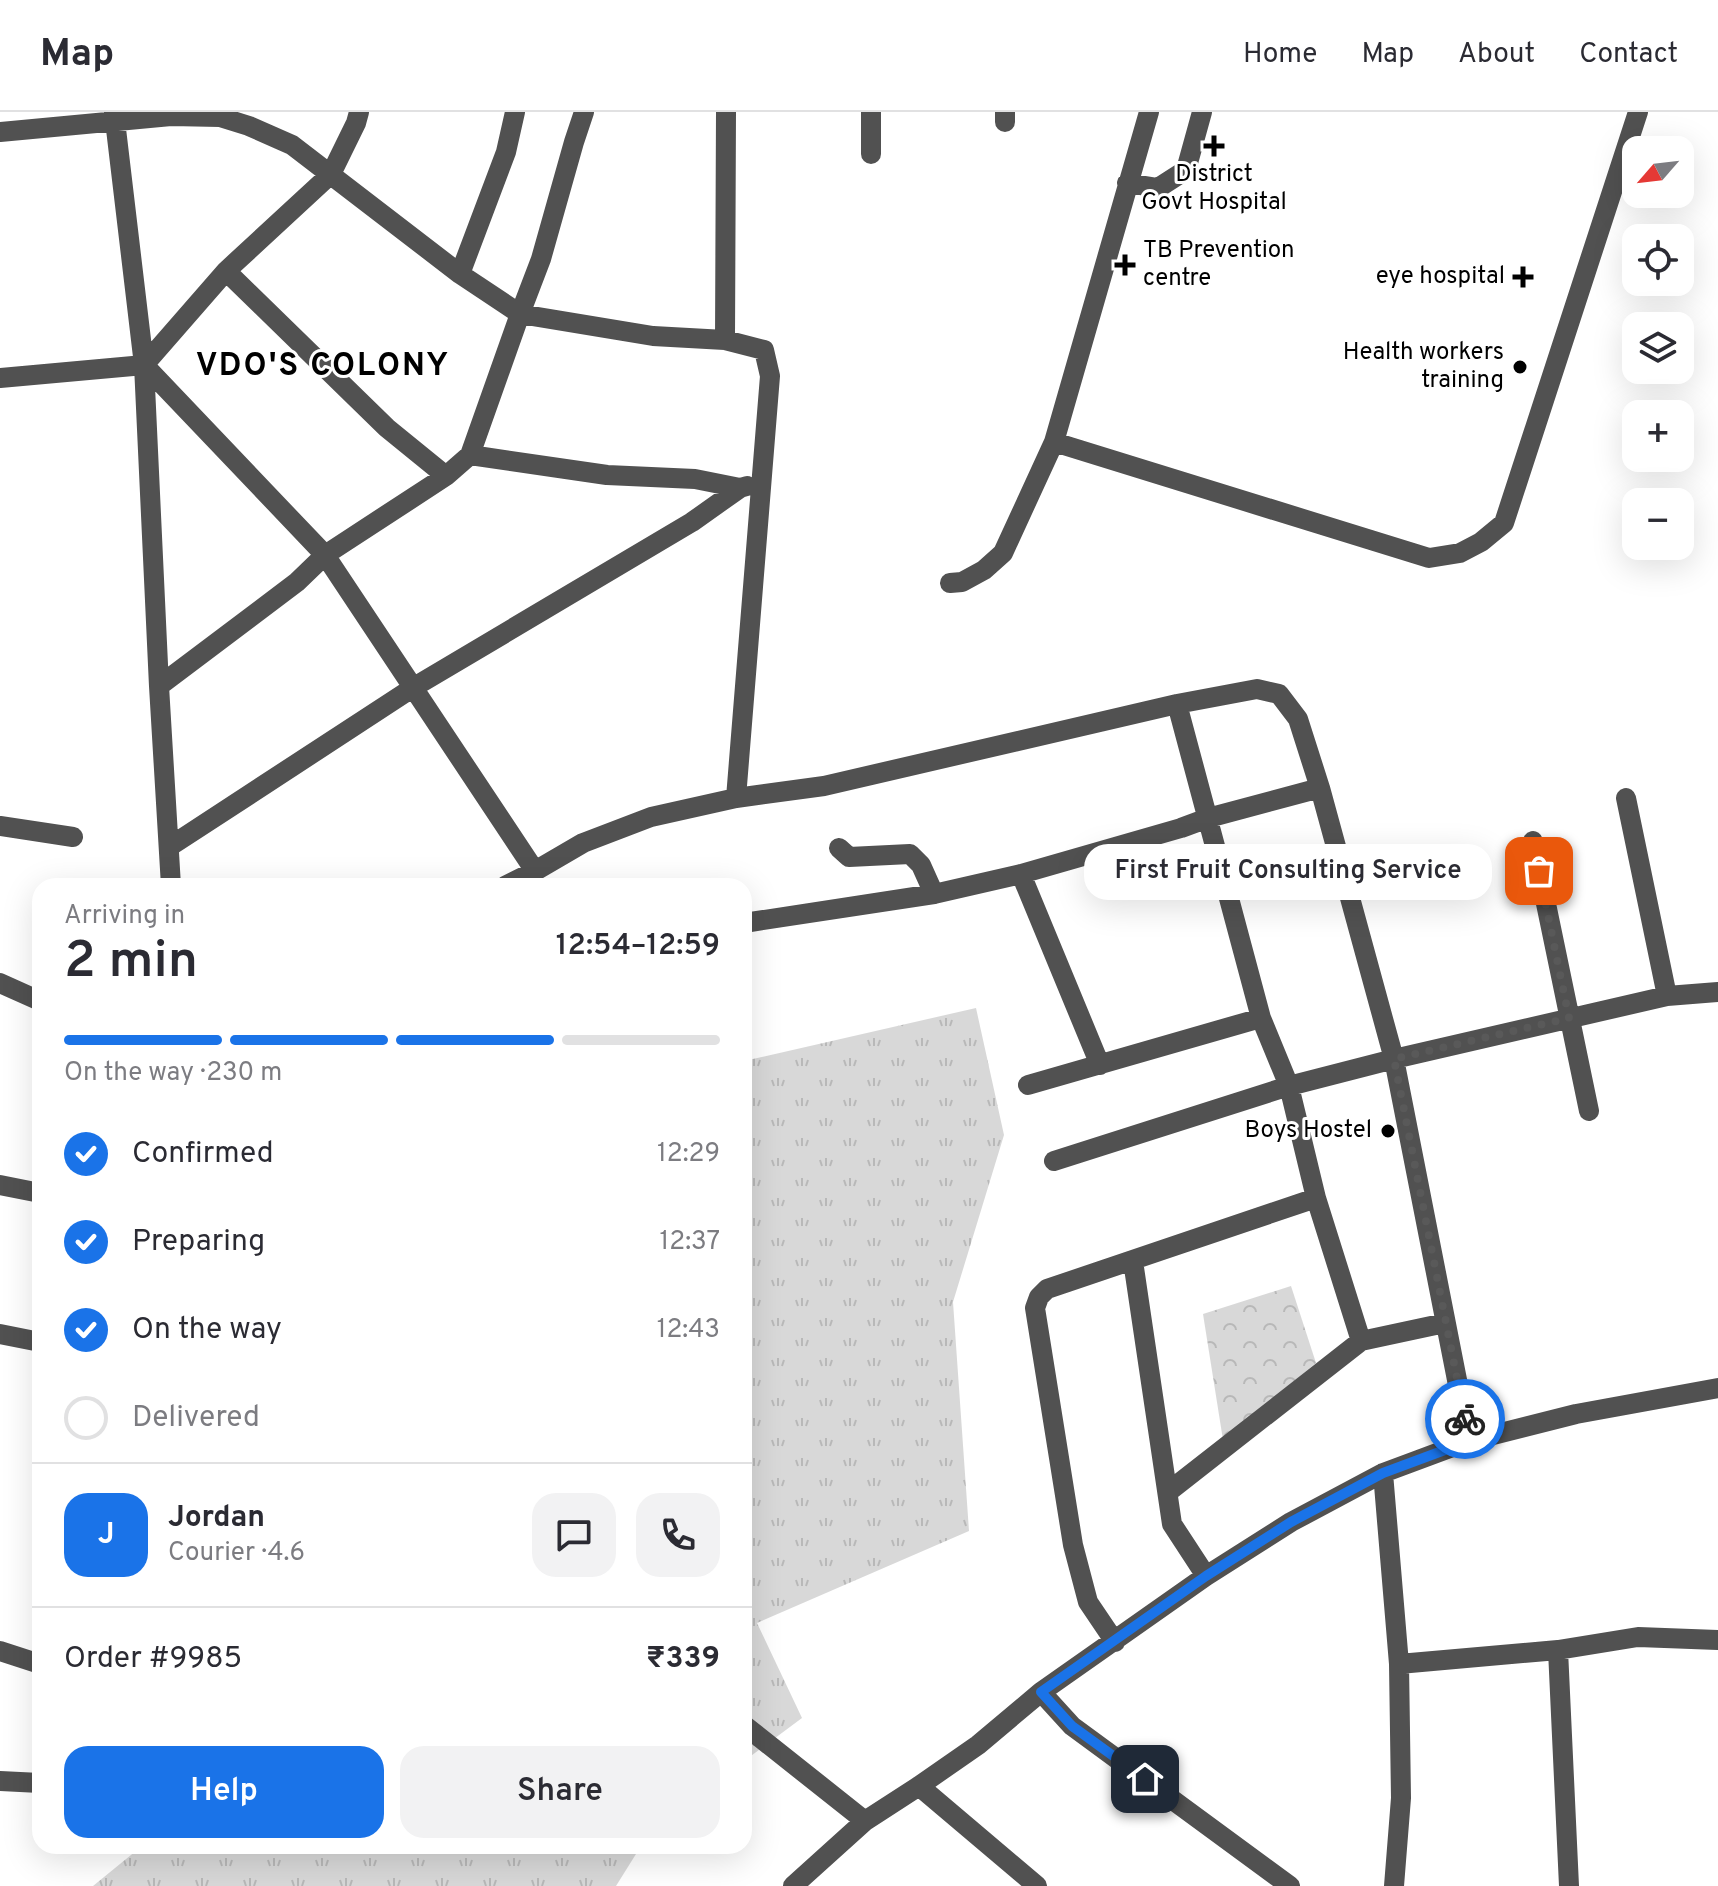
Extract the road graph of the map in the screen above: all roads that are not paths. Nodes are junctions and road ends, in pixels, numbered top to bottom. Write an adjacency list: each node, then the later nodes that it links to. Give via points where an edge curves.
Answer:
1 (359, 112): 12 (street)
2 (515, 112): 15 (street, via 506,152)
3 (584, 112): 16 (street)
4 (726, 112): 17 (street)
5 (871, 112): 11 (street)
6 (1149, 112): 13 (street)
7 (1202, 112): 13 (street, via 1186,170 1158,188)
8 (1638, 112): 20 (street, via 1504,523 1481,542 1460,553 1429,558)
9 (114, 117): 10 (street); 12 (street, via 220,117 292,145); 18 (street)
10 (0, 132)
11 (871, 154)
12 (331, 174): 14 (street); 15 (street)
13 (1127, 183): 20 (street)
14 (226, 271): 18 (street); 22 (street, via 387,428)
15 (460, 274): 16 (street)
16 (520, 314): 17 (street, via 653,336); 21 (street)
17 (725, 340): 23 (street, via 764,350 770,376)
18 (144, 365): 19 (street); 25 (street); 27 (street)
19 (0, 378)
20 (1054, 442): 26 (street, via 1003,553 984,570)
21 (470, 455): 22 (street); 24 (street)
22 (446, 476): 25 (street)
23 (760, 483): 24 (street); 31 (street)
24 (740, 488): 28 (street, via 692,522)
25 (325, 555): 27 (street); 28 (street)
26 (950, 583)
27 (159, 686): 37 (street)
28 (414, 687): 37 (street); 39 (street)
29 (1177, 704): 30 (street, via 1257,689 1279,694 1298,719); 31 (street, via 824,786); 33 (street)
30 (1320, 788): 33 (street); 51 (street)
31 (736, 798): 39 (street, via 651,817 583,843)
32 (1626, 798): 47 (street)
33 (1208, 818): 40 (street); 49 (street)
34 (0, 826): 35 (street)
35 (73, 837)
36 (1533, 841): 50 (street)
37 (169, 847): 41 (street)
38 (839, 848): 43 (street, via 849,857 910,854)
39 (535, 871): 42 (street)
40 (1021, 874): 43 (street); 52 (street)
41 (171, 878)
42 (521, 878)
43 (934, 894): 44 (street)
44 (752, 922)
45 (0, 983): 48 (street)
46 (1718, 992): 47 (street)
47 (1667, 996): 50 (street)
48 (32, 997)
49 (1261, 1018): 52 (street); 54 (street)
50 (1569, 1018): 51 (street); 55 (street)
51 (1394, 1059): 54 (street); 61 (street)
52 (1100, 1065): 53 (street)
53 (1028, 1085)
54 (1289, 1086): 56 (street); 59 (street)
55 (1589, 1111)
56 (1054, 1161)
57 (0, 1185): 58 (street)
58 (32, 1191)
59 (1316, 1198): 60 (street); 64 (street)
60 (1133, 1261): 68 (street); 71 (street, via 1047,1289 1035,1308 1073,1545 1088,1602)
61 (1445, 1323): 64 (street); 66 (street)
62 (0, 1334): 63 (street)
63 (32, 1340)
64 (1361, 1341): 68 (street)
65 (1718, 1388): 66 (street, via 1576,1414)
66 (1469, 1441): 67 (street)
67 (1383, 1473): 69 (street); 75 (street)
68 (1168, 1492): 69 (street, via 1172,1524)
69 (1206, 1576): 71 (street)
70 (1718, 1640): 72 (street, via 1638,1637)
71 (1115, 1642): 76 (street)
72 (1558, 1650): 75 (street); 86 (street)
73 (0, 1651): 74 (street)
74 (32, 1661)
75 (1399, 1664): 85 (street, via 1401,1798)
76 (1041, 1692): 80 (street); 84 (street, via 1072,1726)
77 (752, 1731): 81 (street)
78 (0, 1781): 79 (street)
79 (32, 1783)
80 (919, 1786): 81 (street); 83 (street)
81 (865, 1821): 82 (street)
82 (793, 1886)
83 (1037, 1886)
84 (1290, 1886)
85 (1394, 1886)
86 (1569, 1886)

